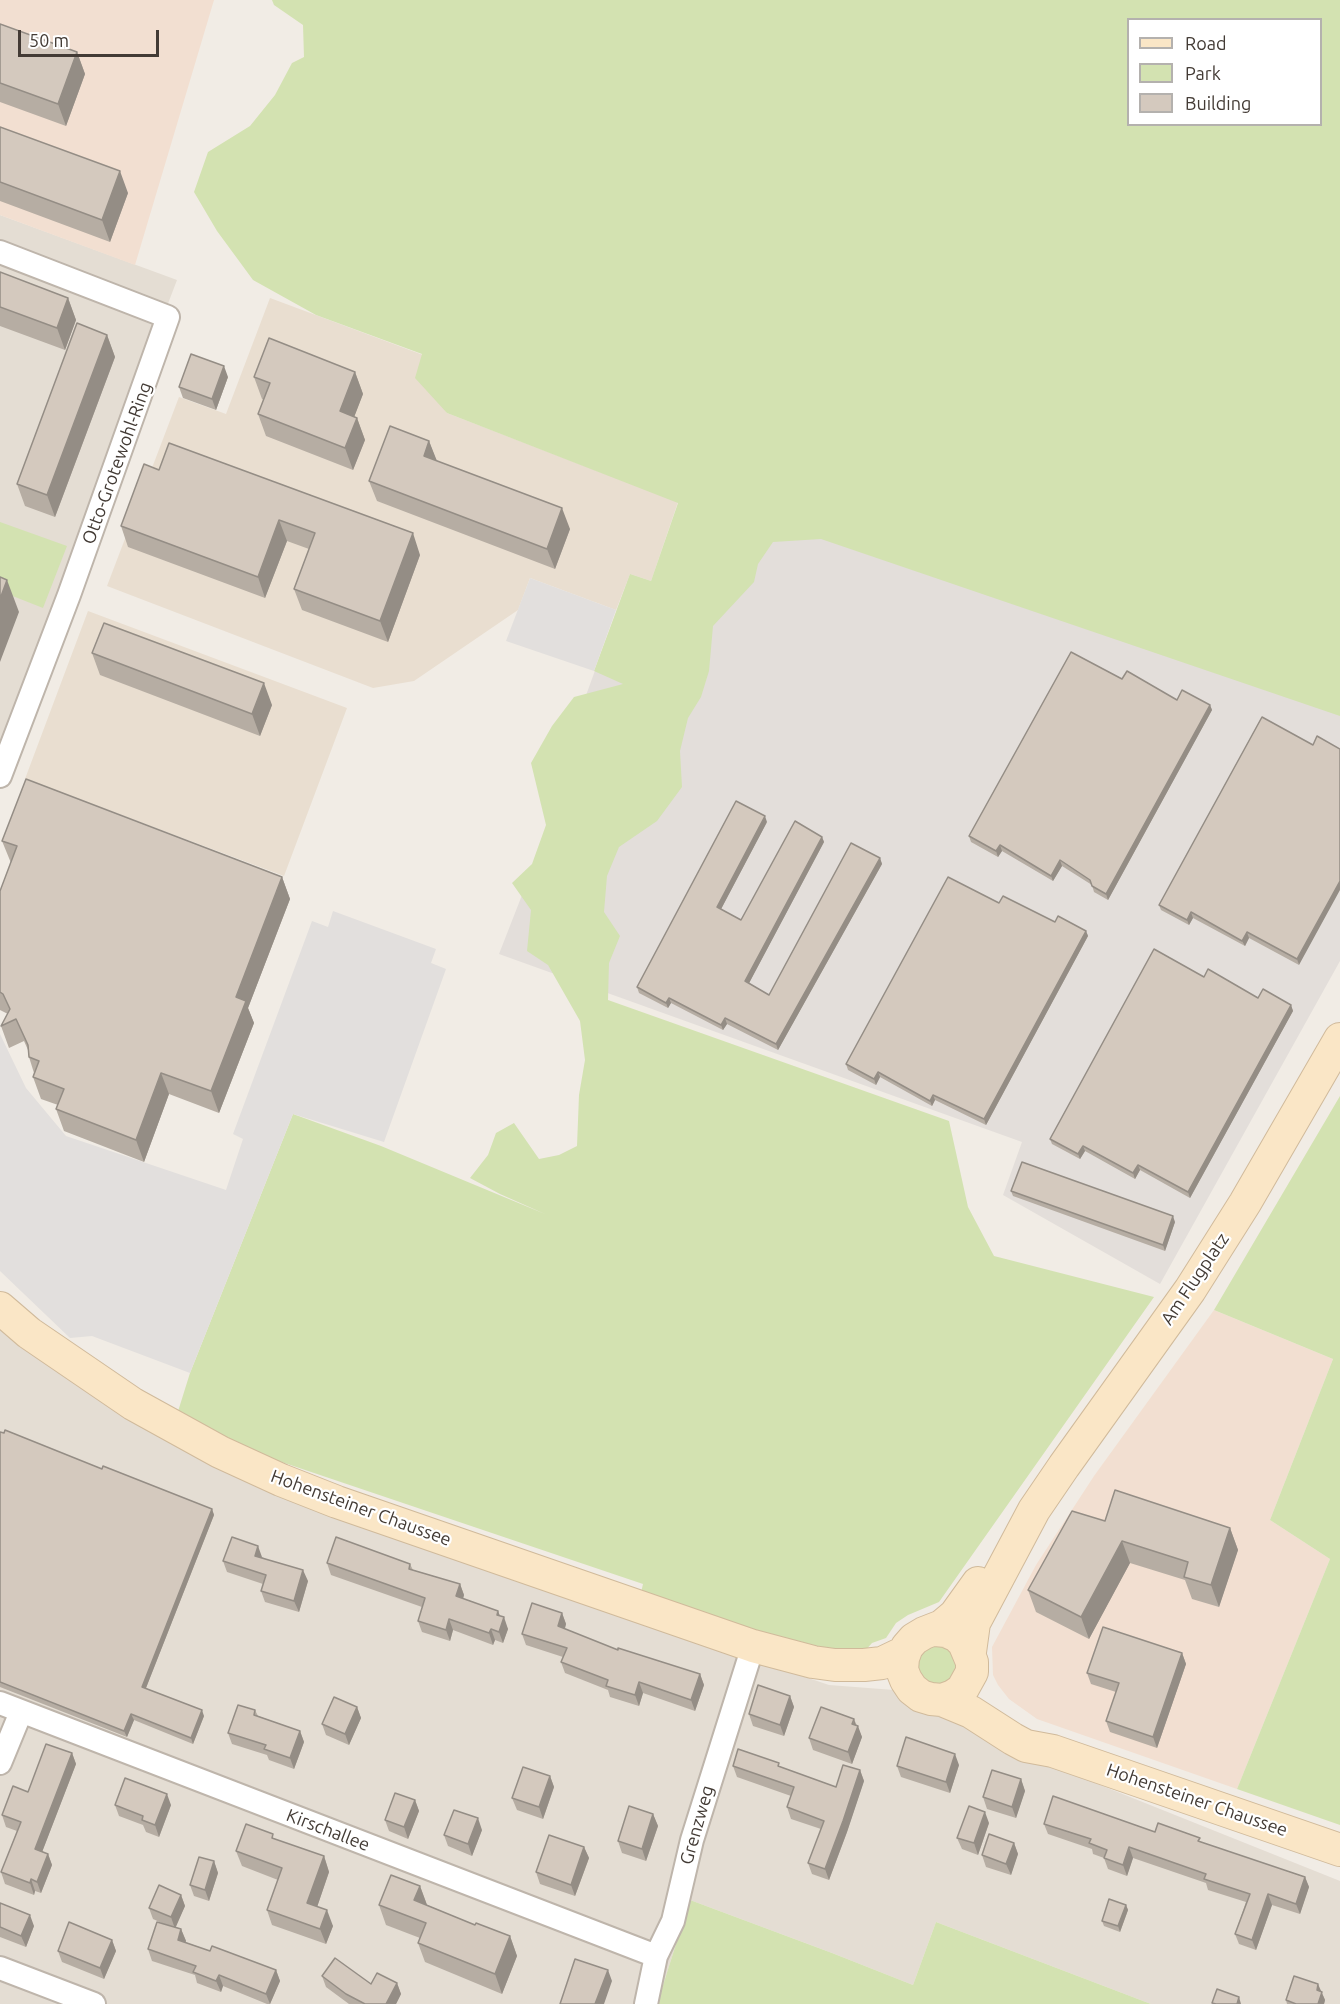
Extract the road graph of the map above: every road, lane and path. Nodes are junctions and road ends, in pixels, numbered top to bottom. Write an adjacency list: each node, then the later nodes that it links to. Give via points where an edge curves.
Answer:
1 (0, 252): 2 (street, Otto-Grotewohl-Ring, via 168,317)
2 (0, 776)
3 (1340, 1039): 5 (main road, Am Flugplatz, via 1190,1290)
4 (0, 1308): 7 (main road, Hohensteiner Chaussee, via 29,1333 133,1404 281,1480)
5 (1034, 1510): 6 (main road, Am Flugplatz, via 962,1606); 9 (main road, Am Flugplatz, via 974,1623)
6 (935, 1630): 8 (main road, via 914,1639); 9 (main road, via 957,1636)
7 (753, 1646): 8 (main road, Hohensteiner Chaussee, via 835,1665 882,1663); 10 (main road, Hohensteiner Chaussee, via 826,1676); 16 (street, Grenzweg, via 692,1840 673,1921)
8 (905, 1652): 10 (main road, via 902,1670)
9 (971, 1662): 11 (main road, via 962,1690); 13 (main road, Hohensteiner Chaussee, via 982,1695 997,1712)
10 (912, 1689): 11 (main road, via 931,1700)
11 (942, 1700): 13 (main road, Hohensteiner Chaussee, via 971,1712 1026,1746)
12 (10, 1708): 14 (street); 16 (street, Kirschallee)
13 (1053, 1751): 15 (main road, Hohensteiner Chaussee)
14 (0, 1763)
15 (1340, 1850)
16 (656, 1956): 19 (street, Grenzweg)
17 (0, 1968): 18 (street)
18 (93, 2004)
19 (646, 2004)

